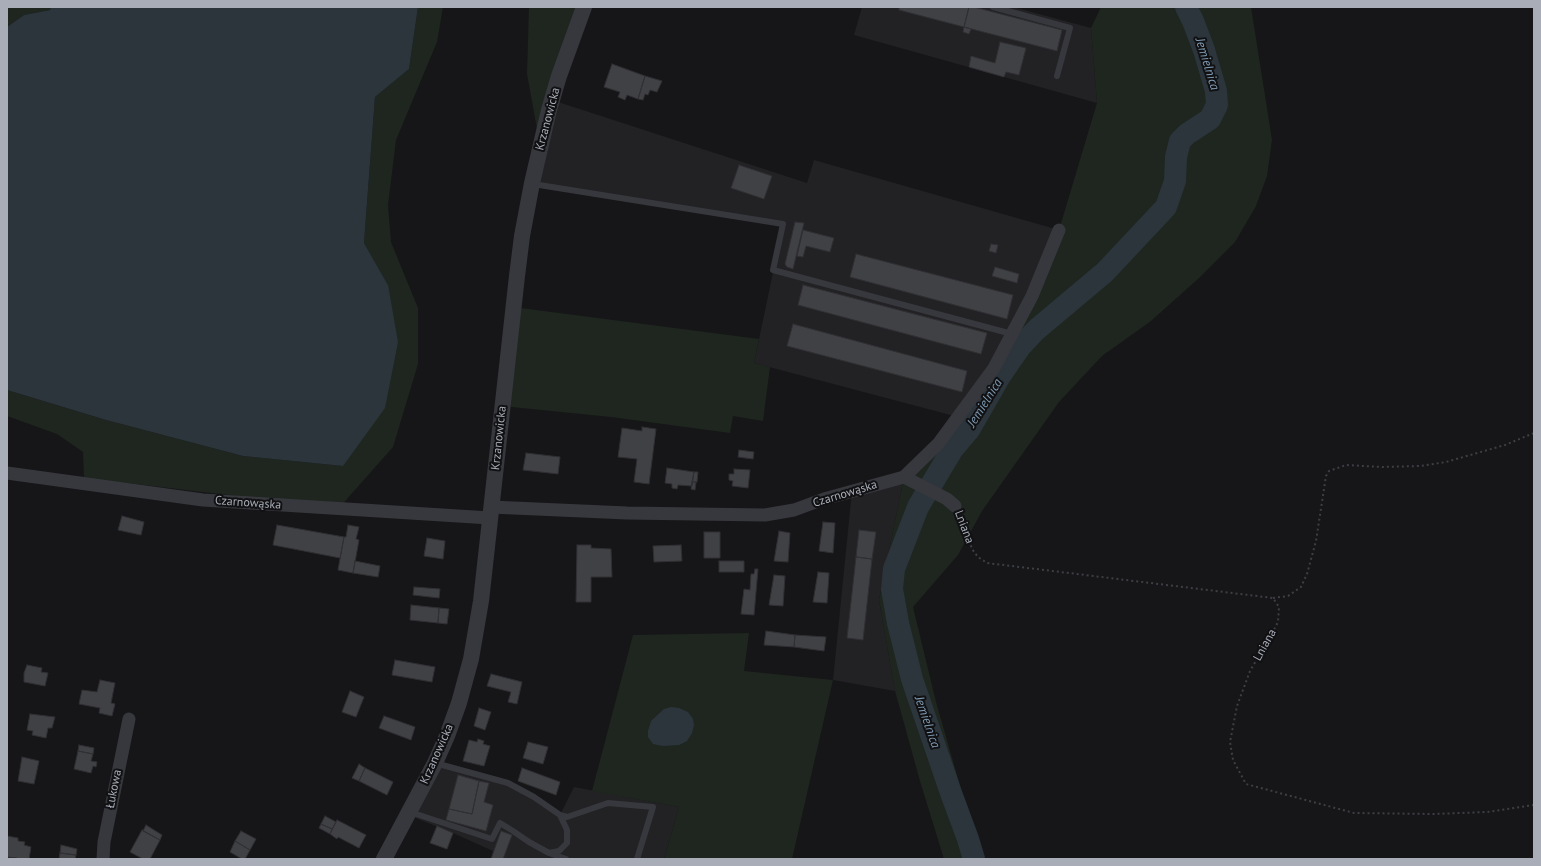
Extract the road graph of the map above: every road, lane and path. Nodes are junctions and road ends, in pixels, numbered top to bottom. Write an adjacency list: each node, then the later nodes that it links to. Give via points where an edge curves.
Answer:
1 (584, 7): 4 (street, Krzanowicka, via 559,76)
2 (993, 7): 3 (lane, via 1070,28)
3 (1058, 76)
4 (532, 183): 6 (lane, via 783,224 773,270); 11 (street, Krzanowicka, via 516,276)
5 (1059, 230): 6 (street, Czarnowąska, via 1032,296)
6 (1012, 334): 9 (street, Czarnowąska, via 994,368 938,444)
7 (1534, 433): 12 (path, via 1446,462 1389,467 1346,465 1329,471 1307,574 1301,587 1288,596)
8 (7, 473): 11 (street, Czarnowąska, via 203,500)
9 (904, 477): 10 (street, Lniana, via 947,499); 11 (street, Czarnowąska, via 794,510 765,515)
10 (955, 506): 12 (path, Lniana, via 972,549 987,563)
11 (491, 513): 14 (street, Krzanowicka, via 481,601 471,659 459,703)
12 (1273, 598): 15 (path, Lniana, via 1279,607 1278,622 1250,671 1237,706 1230,742 1233,760 1246,784 1354,813 1488,812)
13 (129, 719): 19 (street, Łukowa, via 104,842)
14 (435, 763): 16 (street, Krzanowicka); 17 (lane, via 508,783)
15 (1534, 805)
16 (410, 812): 18 (lane, via 492,839 500,823); 20 (street, Krzanowicka)
17 (560, 815): 18 (lane, via 567,830 567,843 559,851); 22 (lane, via 567,817 608,803 653,807)
18 (549, 853): 21 (lane)
19 (103, 859)
20 (384, 859)
21 (566, 859)
22 (637, 859)

